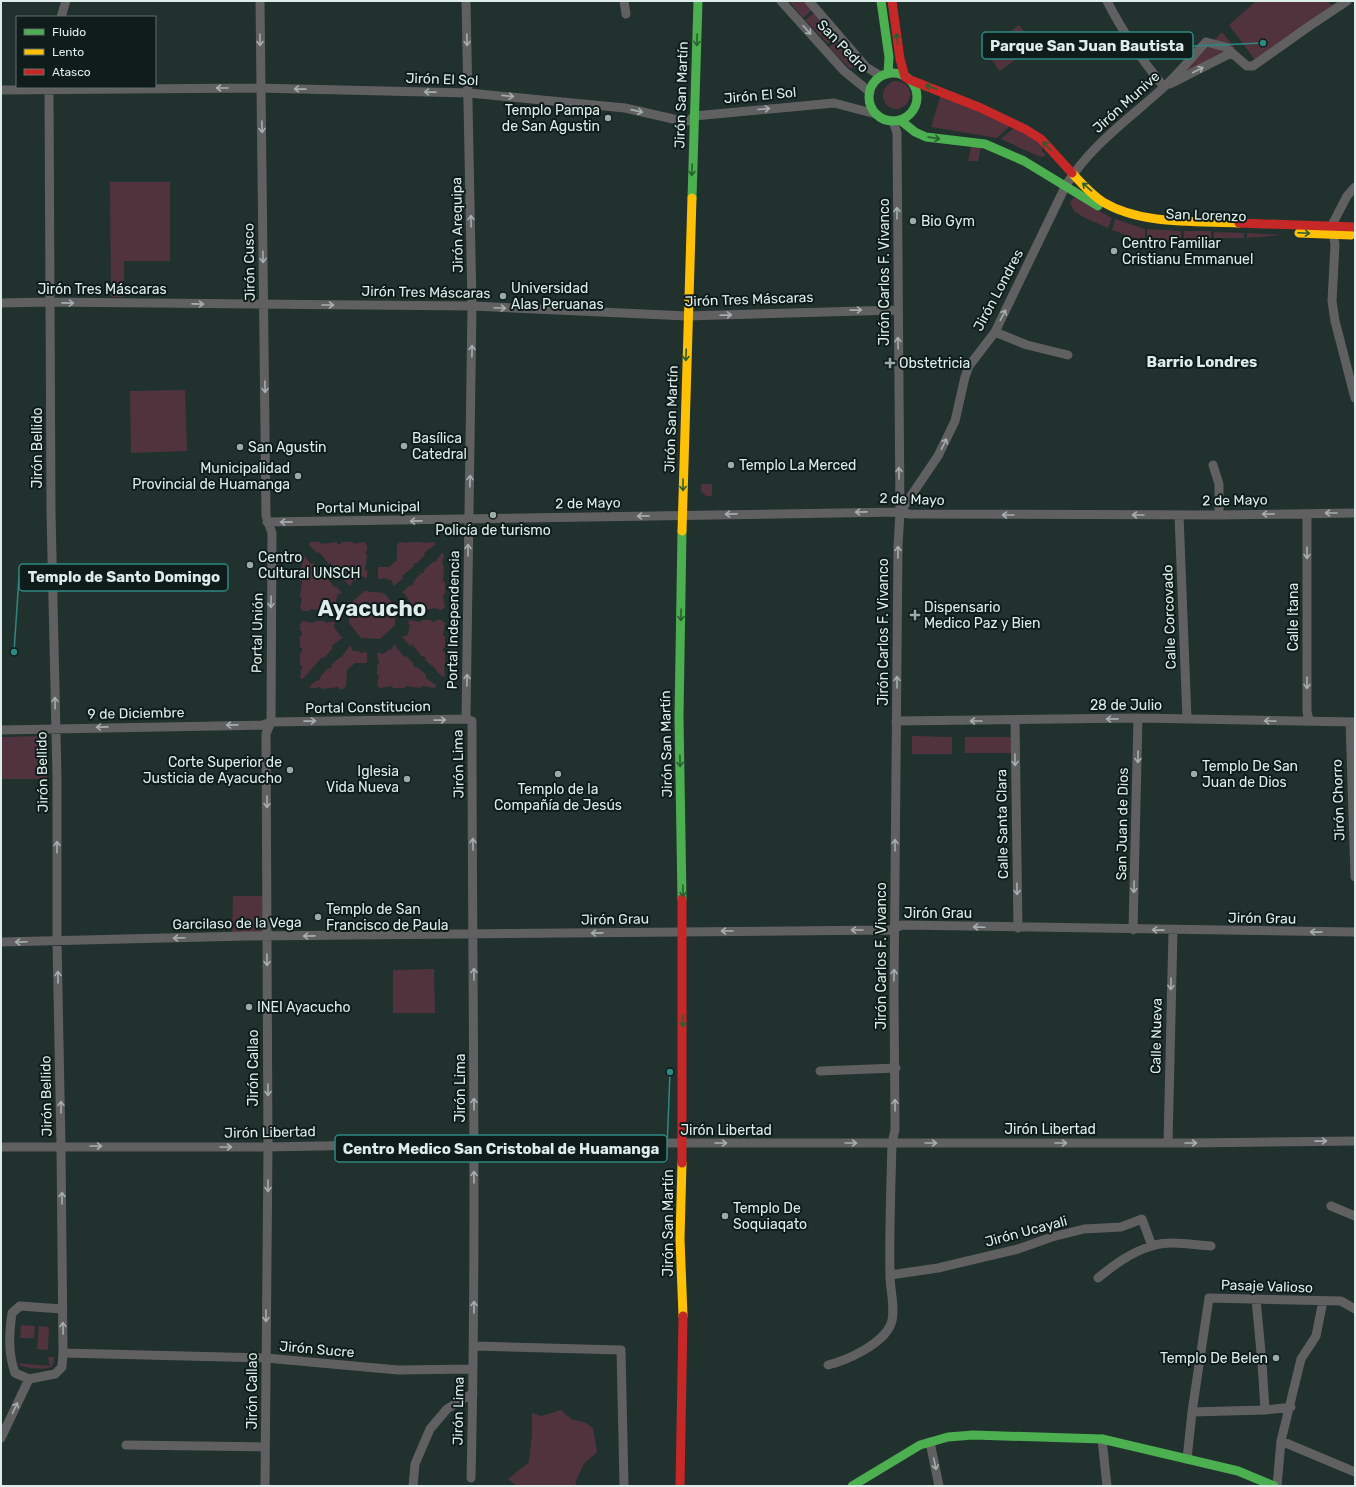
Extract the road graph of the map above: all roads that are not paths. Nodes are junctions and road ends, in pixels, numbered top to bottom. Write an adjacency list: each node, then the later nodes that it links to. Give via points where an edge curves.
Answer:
1 (66, 1): 13 (street)
2 (260, 1): 19 (street, Jirón Cusco, one-way to 19)
3 (466, 1): 22 (street, Jirón Arequipa, one-way to 22)
4 (624, 1): 12 (street)
5 (698, 1): 24 (street, Jirón San Martín, one-way to 24)
6 (781, 1): 21 (street, San Pedro, one-way to 21, via 844,71)
7 (809, 1): 15 (street, San Pedro, via 866,67)
8 (881, 1): 15 (street, via 889,52)
9 (892, 1): 16 (street, one-way to 9, via 900,59)
10 (1108, 1): 17 (street, via 1119,25)
11 (1341, 2): 14 (street, Jirón Munive, via 1257,64 1247,66)
12 (626, 14)
13 (61, 16)
14 (1231, 53): 17 (street, one-way to 14); 17 (street, Jirón Munive, via 1225,47 1206,42)
15 (885, 75): 16 (street, via 899,74); 21 (street, via 872,86)
16 (907, 78): 25 (street, via 915,90 916,102 911,113); 26 (street, San Lorenzo, one-way to 16, via 1041,139 1025,129)
17 (1164, 87): 26 (street, Jirón Munive, via 1105,138)
18 (48, 88): 19 (street, Jirón El Sol, one-way to 18); 20 (street, Jirón El Sol); 34 (street, Jirón Bellido)
19 (261, 88): 22 (street, Jirón El Sol, one-way to 19); 36 (street, Jirón Cusco, one-way to 36)
20 (1, 90)
21 (870, 92): 23 (street, via 871,108)
22 (469, 93): 24 (street, Jirón El Sol, one-way to 24, via 625,108 682,121); 37 (street, Jirón Arequipa, one-way to 22)
23 (876, 114): 24 (street, Jirón El Sol, one-way to 23, via 834,102); 25 (street, via 881,118)
24 (694, 116): 39 (street, Jirón San Martín, one-way to 39)
25 (897, 121): 27 (street, San Lorenzo, one-way to 27, via 926,137 985,144 1024,161); 38 (street, Jirón Carlos F. Vivanco, one-way to 25)
26 (1073, 175): 27 (street, Jirón Munive); 30 (street, San Lorenzo, one-way to 26, via 1151,219 1103,202)
27 (1066, 185): 32 (street, San Lorenzo, one-way to 32, via 1115,216 1146,226); 40 (street, Jirón Londres, one-way to 27)
28 (1355, 187): 29 (street)
29 (1351, 198): 30 (street)
30 (1332, 225): 31 (street, San Lorenzo); 32 (street)
31 (1355, 227)
32 (1332, 234): 33 (street, San Lorenzo); 42 (street, via 1335,245 1332,301)
33 (1355, 235)
34 (50, 302): 35 (street, Jirón Tres Máscaras); 36 (street, Jirón Tres Máscaras, one-way to 36); 60 (street, Jirón Bellido, one-way to 34)
35 (1, 304)
36 (263, 304): 37 (street, Jirón Tres Máscaras, one-way to 37); 51 (street, Jirón Cusco, one-way to 51)
37 (472, 306): 39 (street, Jirón Tres Máscaras, one-way to 39); 50 (street, Jirón Arequipa, one-way to 37)
38 (898, 310): 39 (street, Jirón Tres Máscaras, one-way to 38); 44 (street, Jirón Carlos F. Vivanco, one-way to 38)
39 (687, 316): 47 (street, Jirón San Martín, one-way to 47)
40 (995, 332): 41 (street, via 1027,345); 44 (street, Jirón Londres, one-way to 40, via 938,456 955,421 969,366)
41 (1068, 355)
42 (1355, 398)
43 (1213, 465): 49 (street, via 1219,484)
44 (900, 512): 47 (street, 2 de Mayo, one-way to 47); 48 (street, 2 de Mayo, one-way to 44); 56 (street, Jirón Carlos F. Vivanco, one-way to 44)
45 (1355, 513): 46 (street, 2 de Mayo, one-way to 46)
46 (1307, 514): 49 (street, 2 de Mayo, one-way to 49); 57 (street, Calle Itana, one-way to 57)
47 (682, 515): 50 (street, 2 de Mayo, one-way to 50); 67 (street, Jirón San Martín, one-way to 67, via 679,717)
48 (1179, 515): 49 (street, 2 de Mayo); 53 (street, Calle Corcovado)
49 (1219, 515)
50 (469, 520): 51 (street, Portal Municipal, one-way to 51); 54 (street, Portal Independencia, one-way to 50)
51 (267, 522): 58 (street, Portal Unión, one-way to 58, via 272,533)
52 (1138, 718): 53 (street, 28 de Julio); 55 (street, 28 de Julio, one-way to 55); 65 (street, San Juan de Dios, one-way to 65)
53 (1187, 719): 57 (street, 28 de Julio, one-way to 53)
54 (469, 720): 58 (street, Portal Constitucion, one-way to 54); 69 (street, Jirón Lima, one-way to 54)
55 (1015, 720): 56 (street, 28 de Julio, one-way to 56); 64 (street, Calle Santa Clara, one-way to 64)
56 (896, 721): 63 (street, Jirón Carlos F. Vivanco, one-way to 56)
57 (1309, 721): 59 (street, 28 de Julio)
58 (271, 722): 60 (street, 9 de Diciembre, one-way to 60, via 262,725); 70 (street, Jirón Callao, one-way to 70, via 266,734)
59 (1352, 722): 62 (street, Jirón Chorro)
60 (55, 728): 61 (street, 9 de Diciembre); 71 (street, Jirón Bellido, one-way to 60)
61 (1, 730)
62 (1355, 877)
63 (895, 927): 64 (street, Jirón Grau, one-way to 63, via 902,925); 67 (street, Jirón Grau, one-way to 67, via 890,930); 73 (street, Jirón Carlos F. Vivanco, one-way to 63)
64 (1018, 928): 65 (street, Jirón Grau)
65 (1133, 930): 66 (street, Jirón Grau, one-way to 65)
66 (1173, 931): 68 (street, Jirón Grau, one-way to 66); 76 (street, Calle Nueva, one-way to 76)
67 (683, 932): 69 (street, Jirón Grau, one-way to 69); 79 (street, Jirón San Martín, one-way to 79)
68 (1355, 932)
69 (474, 934): 70 (street, Garcilaso de la Vega, one-way to 70); 77 (street, Jirón Lima, one-way to 69)
70 (267, 936): 71 (street, Garcilaso de la Vega, one-way to 71); 82 (street, Jirón Callao, one-way to 82)
71 (57, 941): 72 (street, Garcilaso de la Vega, one-way to 72); 80 (street, Jirón Bellido, one-way to 71)
72 (1, 942)
73 (896, 1068): 74 (street); 78 (street, Jirón Carlos F. Vivanco, one-way to 73, via 895,1130)
74 (820, 1071)
75 (1355, 1141): 76 (street, Jirón Libertad, one-way to 75)
76 (1168, 1142): 78 (street, Jirón Libertad, one-way to 76)
77 (474, 1143): 79 (street, Jirón Libertad); 82 (street, Jirón Libertad); 94 (street, Jirón Lima, one-way to 77)
78 (892, 1143): 79 (street, Jirón Libertad, one-way to 78); 87 (street)
79 (682, 1144): 116 (street, Jirón San Martín)
80 (62, 1146): 81 (street, Jirón Libertad); 82 (street, Jirón Libertad, one-way to 82); 92 (street, Jirón Bellido, one-way to 80)
81 (1, 1147)
82 (268, 1147): 96 (street, Jirón Callao, one-way to 96)
83 (1331, 1206): 84 (street)
84 (1355, 1216)
85 (1152, 1246): 86 (street); 87 (street, Jirón Ucayali, via 1142,1219 1121,1227 1084,1229 1018,1249 938,1268); 88 (street, via 1118,1262)
86 (1211, 1246)
87 (890, 1276): 97 (street, via 892,1315 891,1324 886,1332 868,1349)
88 (1098, 1278)
89 (1256, 1299): 90 (street, Pasaje Valioso); 102 (street); 103 (street, Pasaje Valioso, via 1209,1298)
90 (1323, 1301): 91 (street, Pasaje Valioso, via 1341,1302); 101 (street, via 1316,1336 1301,1359)
91 (1355, 1309)
92 (62, 1310): 93 (street, via 20,1306 12,1313); 95 (street, Jirón Bellido, one-way to 92)
93 (5, 1337): 99 (street, via 15,1373)
94 (474, 1346): 98 (street, Jirón Lima); 115 (street, via 621,1350)
95 (63, 1353): 96 (street, Jirón Sucre); 99 (street, Jirón Bellido, via 62,1367 55,1374)
96 (266, 1358): 98 (street, Jirón Sucre, via 398,1370); 109 (street, Jirón Callao)
97 (828, 1365)
98 (473, 1370): 100 (street, Jirón Lima)
99 (29, 1379): 104 (street, one-way to 99)
100 (473, 1393): 112 (street, Jirón Lima); 114 (street, via 446,1409 430,1428 414,1464)
101 (1291, 1407): 102 (street); 106 (street)
102 (1265, 1410): 103 (street)
103 (1192, 1412): 110 (street)
104 (1, 1438)
105 (1102, 1439): 107 (street, via 974,1435 948,1437); 110 (street); 119 (street)
106 (1281, 1441): 111 (street); 121 (street)
107 (930, 1442): 117 (street, via 920,1445); 118 (street, one-way to 118)
108 (126, 1446): 109 (street)
109 (266, 1447): 113 (street, Jirón Callao)
110 (1188, 1459): 120 (street, via 1238,1471)
111 (1355, 1472)
112 (471, 1478)
113 (265, 1486)
114 (413, 1486)
115 (624, 1486)
116 (680, 1486)
117 (852, 1486)
118 (939, 1486)
119 (1107, 1486)
120 (1274, 1486)
121 (1277, 1486)

